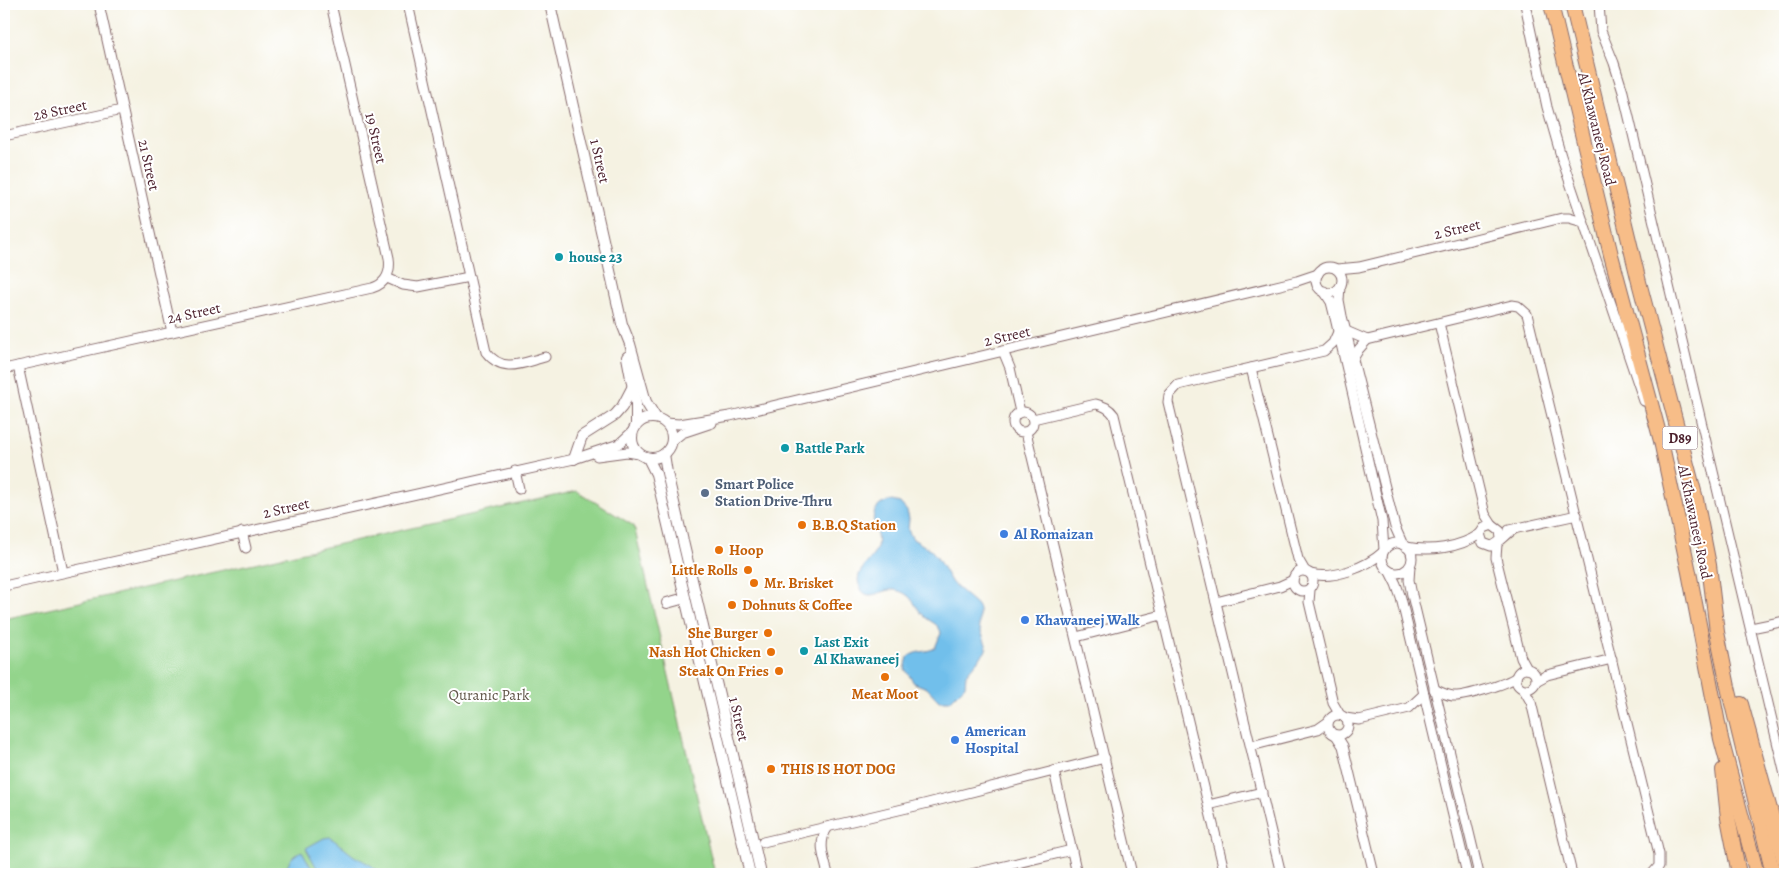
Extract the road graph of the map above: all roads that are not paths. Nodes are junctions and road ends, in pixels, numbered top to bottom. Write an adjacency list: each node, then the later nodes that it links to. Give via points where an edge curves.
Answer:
1 (99, 4): 9 (street, 21 Street)
2 (331, 4): 18 (street, 19 Street, via 389,258)
3 (408, 4): 17 (street)
4 (550, 4): 23 (street, 1 Street)
5 (1525, 4): 11 (street, via 1552,128)
6 (1551, 4): 43 (highway, Al Khawaneej Road / D89, via 1600,210)
7 (1572, 4): 68 (highway, Al Khawaneej Road / D89, via 1606,152 1696,499 1709,565)
8 (1599, 4): 67 (street, via 1601,31 1623,92)
9 (122, 110): 10 (street, 28 Street); 25 (street, 21 Street)
10 (4, 136)
11 (1575, 202): 12 (street); 13 (street)
12 (1562, 218): 13 (street, 2 Street); 14 (street, 2 Street)
13 (1582, 222): 43 (street, via 1651,424)
14 (1359, 267): 15 (street, 2 Street); 20 (street, 2 Street)
15 (1337, 269): 16 (street, via 1325,268); 20 (street, via 1341,274)
16 (1318, 274): 19 (street, 2 Street); 21 (street, via 1316,280)
17 (469, 277): 18 (street, via 418,287); 29 (street, via 486,352 492,359 509,366)
18 (387, 278): 25 (street, 24 Street, via 376,286)
19 (1297, 281): 21 (street, 2 Street); 27 (street, 2 Street)
20 (1341, 284): 21 (street, via 1334,292); 24 (street)
21 (1321, 289): 24 (street)
22 (1439, 323): 26 (street); 49 (street, via 1512,305 1528,314); 51 (street)
23 (622, 324): 34 (street, 1 Street); 37 (street, 1 Street, via 646,402)
24 (1342, 331): 26 (street); 28 (street); 30 (street)
25 (172, 332): 31 (street, 24 Street)
26 (1367, 340): 30 (street)
27 (1005, 350): 35 (street); 36 (street, 2 Street)
28 (1324, 351): 30 (street); 32 (street)
29 (545, 358)
30 (1349, 361): 52 (street, via 1395,527); 55 (street, via 1382,521)
31 (18, 366): 33 (street, 24 Street); 59 (street)
32 (1251, 368): 60 (street); 63 (street, via 1178,385 1169,395 1168,402)
33 (4, 369)
34 (633, 386): 40 (street, 1 Street, via 637,412); 46 (street, via 615,415 582,436)
35 (1020, 412): 38 (street, via 1028,413); 41 (street, via 1014,416 1013,425 1019,432)
36 (724, 417): 39 (street, 2 Street); 42 (street, 2 Street, via 682,433)
37 (656, 418): 39 (street); 40 (street, via 643,419)
38 (1033, 419): 41 (street, via 1032,427); 65 (street, via 1096,404 1114,415)
39 (666, 423): 42 (street)
40 (634, 428): 45 (street, via 632,443); 46 (street, 2 Street, via 619,444)
41 (1026, 432): 69 (street)
42 (672, 441): 44 (street)
43 (1661, 441): 82 (highway, Al Khawaneej Road / D89)
44 (664, 454): 45 (street); 96 (street, 1 Street)
45 (644, 456): 46 (street, 2 Street, via 622,453); 62 (street, 1 Street, via 656,474)
46 (574, 459): 47 (street, 2 Street)
47 (515, 471): 48 (street); 50 (street, 2 Street)
48 (519, 489)
49 (1577, 514): 51 (street); 70 (street)
50 (242, 532): 53 (street); 59 (street, 2 Street)
51 (1490, 536): 54 (street); 71 (street)
52 (1405, 546): 54 (street); 55 (street, via 1392,544); 56 (street, via 1412,556)
53 (246, 548)
54 (1432, 550): 56 (street)
55 (1384, 551): 57 (street); 58 (street, via 1382,562)
56 (1411, 564): 58 (street, via 1401,573); 72 (street, via 1410,588)
57 (1363, 566): 58 (street); 60 (street)
58 (1389, 571): 73 (street, via 1399,591)
59 (63, 572): 61 (street, 2 Street)
60 (1303, 582): 63 (street); 75 (street)
61 (4, 586)
62 (685, 598): 64 (street); 95 (street, 1 Street)
63 (1216, 602): 83 (street)
64 (667, 603)
65 (1162, 615): 69 (street); 88 (street)
66 (1785, 621): 67 (street)
67 (1750, 628): 86 (street)
68 (1717, 632): 94 (highway, via 1732,667); 110 (highway, Al Khawaneej Road / D89)
69 (1076, 637): 84 (street)
70 (1612, 659): 71 (street); 107 (street, via 1660,860)
71 (1526, 679): 74 (street); 106 (street)
72 (1434, 689): 74 (street); 77 (street)
73 (1424, 694): 76 (street); 79 (street)
74 (1455, 696): 77 (street)
75 (1333, 703): 78 (street); 81 (street)
76 (1409, 708): 79 (street); 80 (street)
77 (1440, 712): 105 (street)
78 (1343, 716): 80 (street); 81 (street, via 1335,715); 81 (street, via 1348,723)
79 (1429, 716): 104 (street)
80 (1359, 720): 81 (street)
81 (1336, 728): 83 (street, via 1318,729); 103 (street)
82 (1721, 739): 108 (highway, via 1728,818); 109 (highway, Al Khawaneej Road / D89)
83 (1251, 746): 87 (street)
84 (1105, 758): 85 (street); 100 (street)
85 (1054, 771): 89 (street); 93 (street)
86 (1785, 775)
87 (1262, 792): 88 (street); 102 (street)
88 (1208, 805): 101 (street)
89 (828, 826): 90 (street); 92 (street)
90 (807, 832): 91 (street); 92 (street)
91 (763, 842)
92 (821, 845): 97 (street)
93 (1072, 850): 98 (street); 99 (street)
94 (1785, 864)
95 (750, 874)
96 (761, 874)
97 (828, 874)
98 (971, 874)
99 (1078, 874)
100 (1132, 874)
101 (1225, 874)
102 (1281, 874)
103 (1374, 874)
104 (1467, 874)
105 (1479, 874)
106 (1572, 874)
107 (1652, 874)
108 (1738, 874)
109 (1757, 874)
110 (1773, 874)

